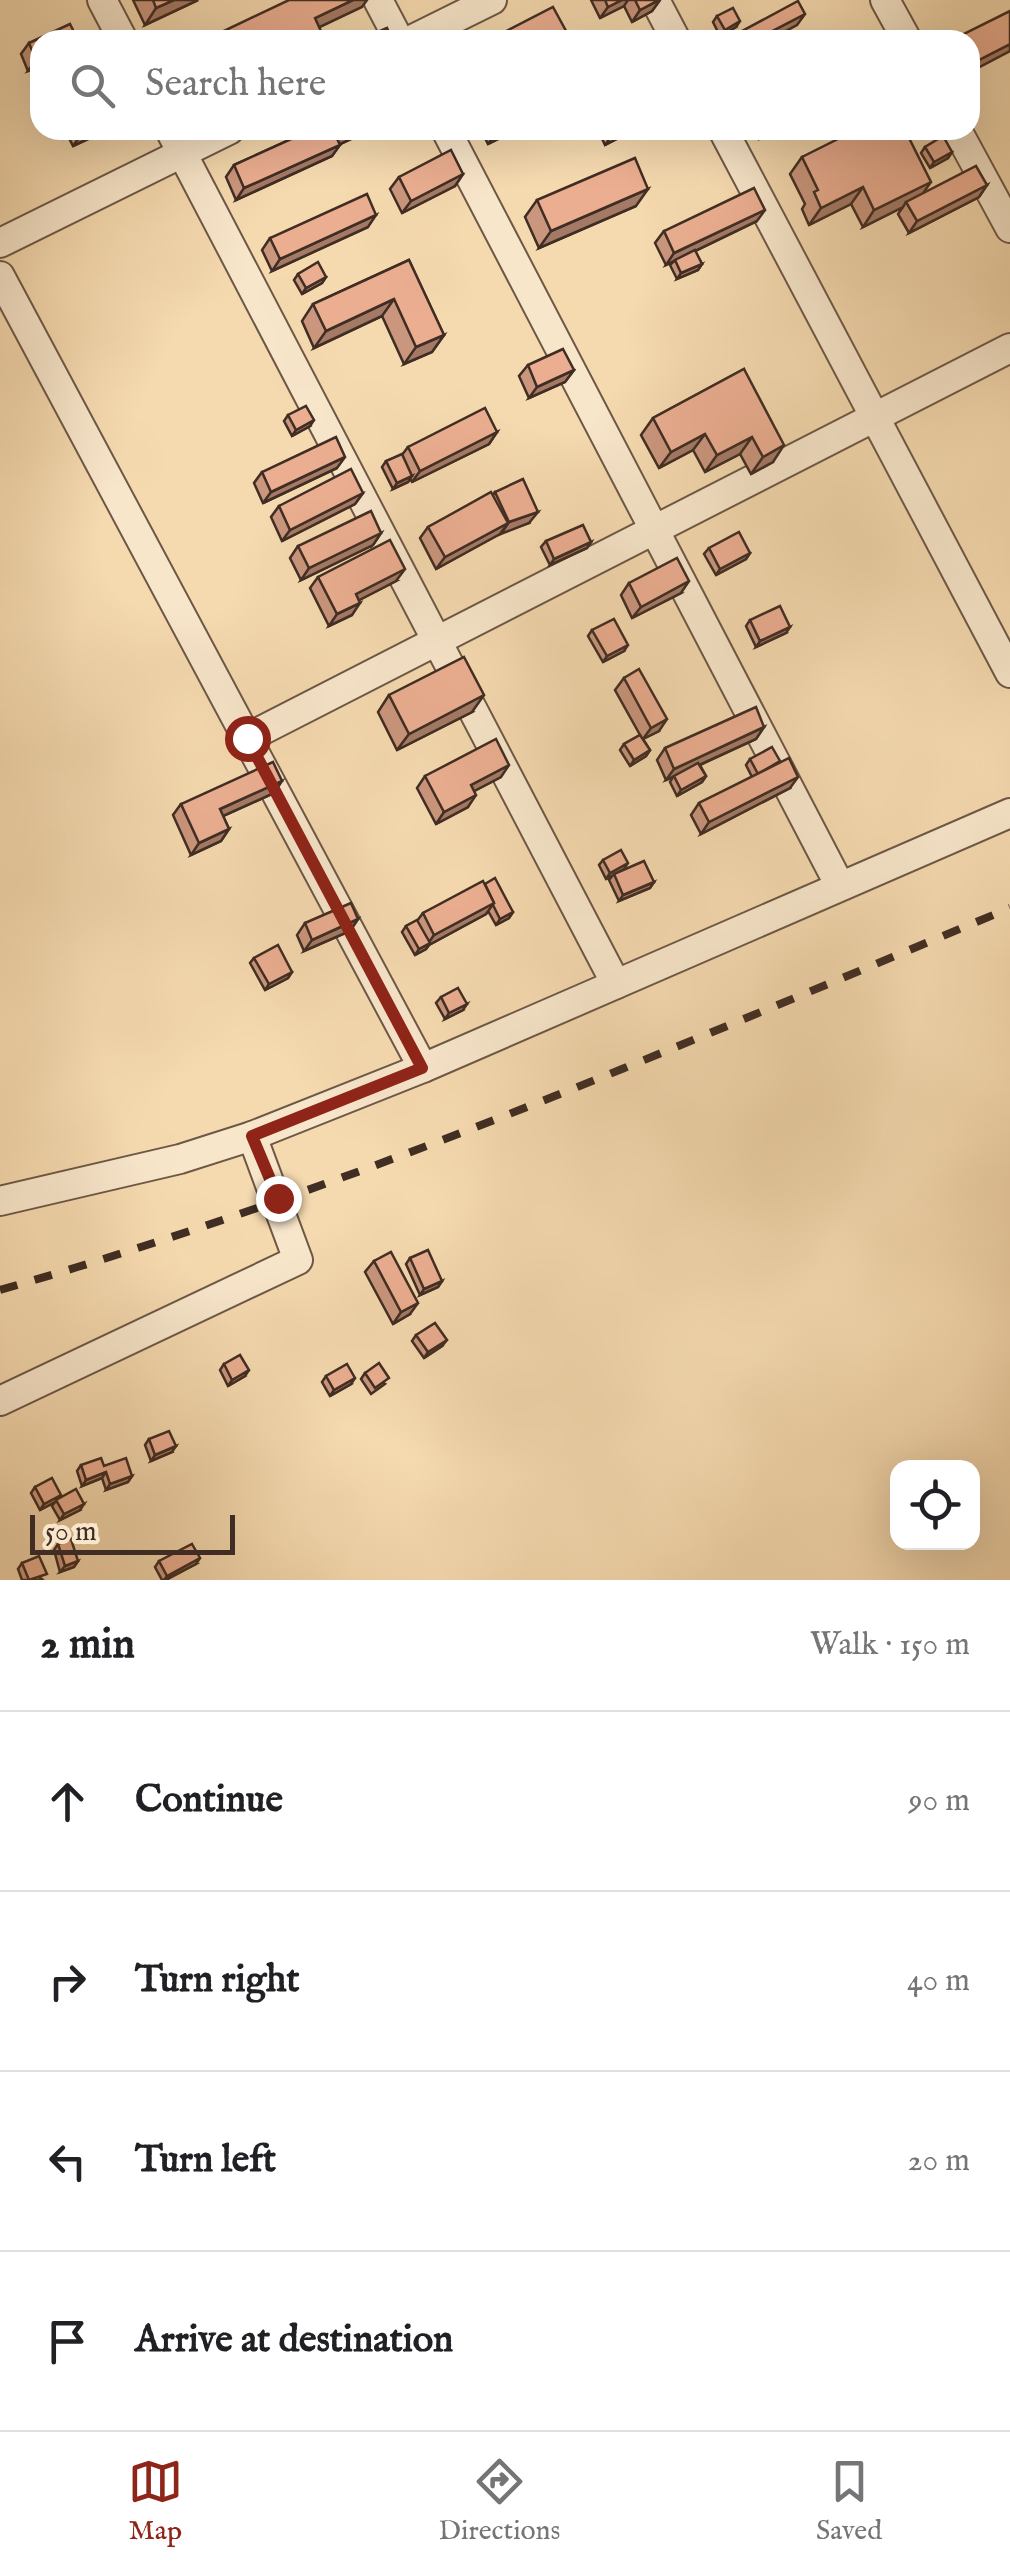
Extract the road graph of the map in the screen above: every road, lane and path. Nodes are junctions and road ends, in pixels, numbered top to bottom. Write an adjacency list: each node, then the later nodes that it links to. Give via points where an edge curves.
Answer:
1 (102, 0): 6 (street)
2 (378, 0): 7 (street)
3 (492, 0): 8 (street)
4 (655, 0): 9 (street)
5 (886, 0): 10 (street)
6 (118, 30)
7 (394, 30)
8 (431, 30)
9 (671, 30)
10 (902, 30)
11 (451, 140): 20 (street)
12 (729, 140): 19 (street)
13 (962, 140): 15 (street)
14 (176, 142): 16 (street); 21 (street)
15 (1010, 228)
16 (0, 243)
17 (0, 276): 23 (street)
18 (1010, 348): 19 (street)
19 (875, 417): 20 (street); 22 (street)
20 (654, 530): 21 (street); 25 (street)
21 (438, 641): 23 (street); 26 (street)
22 (1010, 674)
23 (247, 738): 27 (street)
24 (1010, 812): 25 (street)
25 (840, 886): 26 (street)
26 (616, 984): 27 (street)
27 (422, 1068): 28 (street)
28 (252, 1136): 29 (street); 30 (street, via 298,1260)
29 (0, 1201)
30 (0, 1401)

